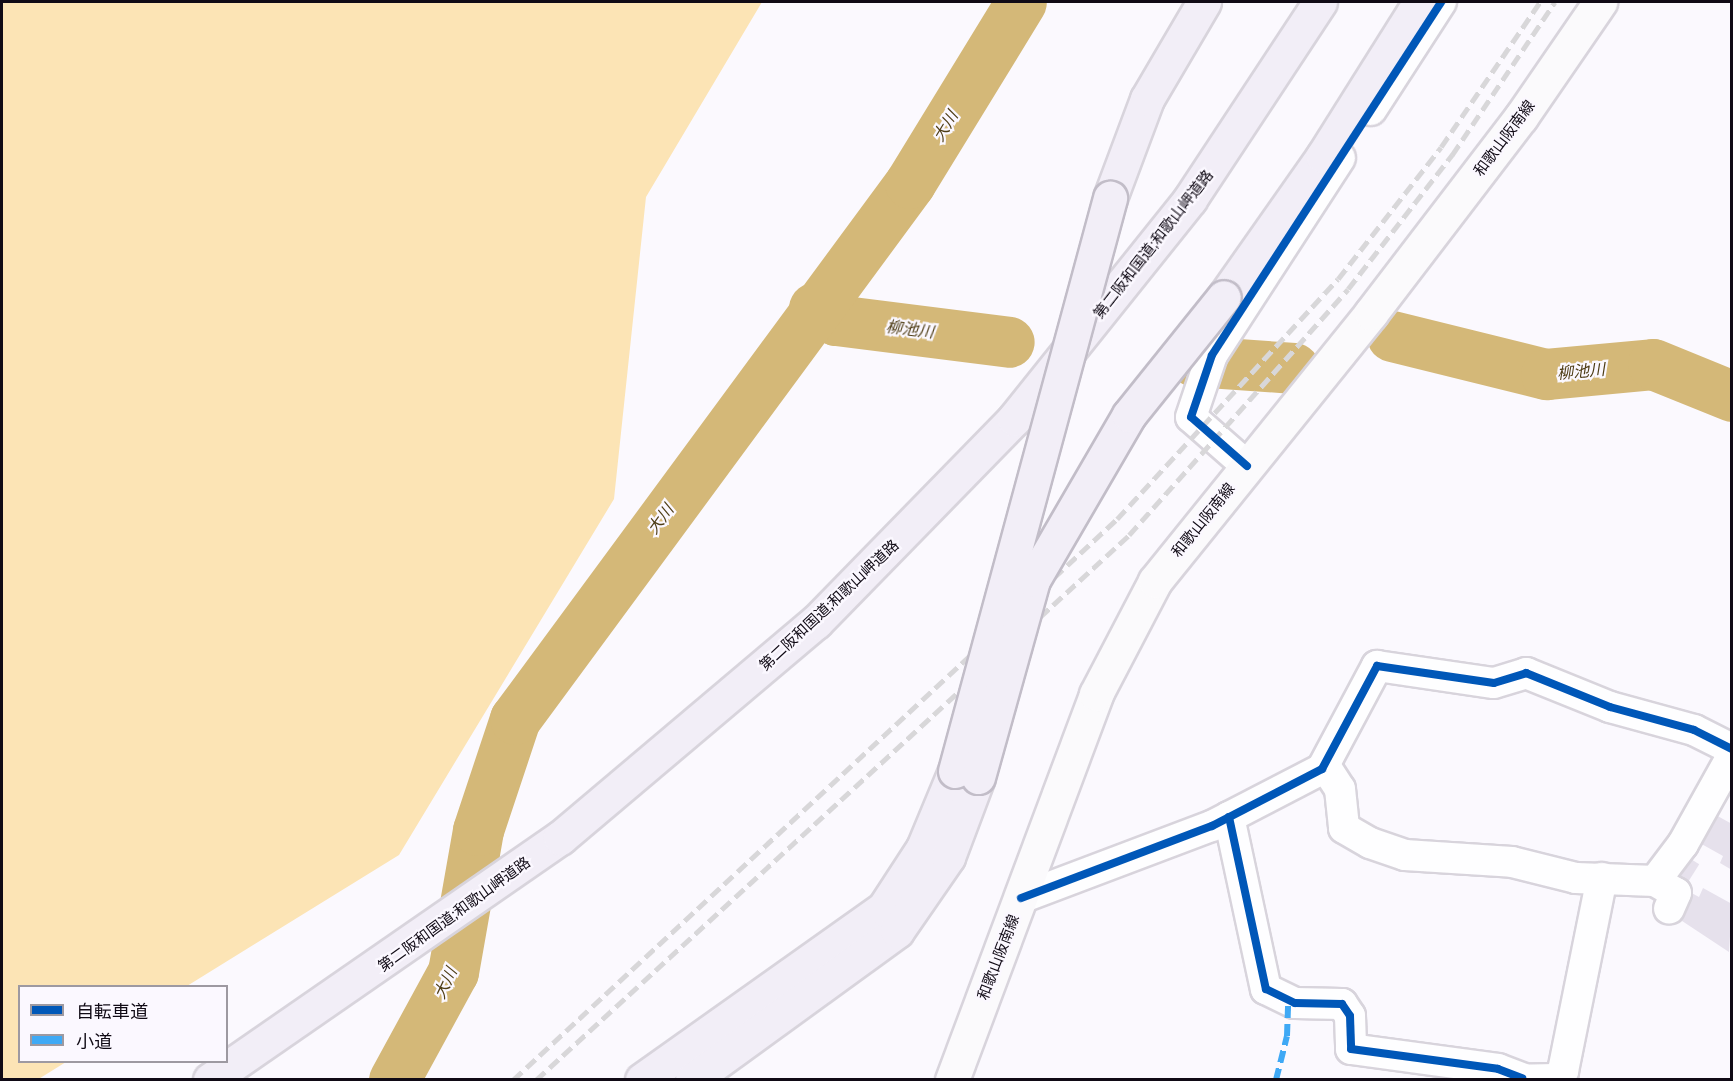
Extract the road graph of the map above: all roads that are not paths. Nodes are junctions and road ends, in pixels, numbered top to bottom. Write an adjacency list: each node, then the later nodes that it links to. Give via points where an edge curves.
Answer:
1 (1204, 2): 10 (highway, bridge, via 1147,99 1110,198)
2 (1320, 2): 17 (highway, 第二阪和国道;和歌山岬道路, via 1190,199 1014,419 816,622 560,838 367,976)
3 (1420, 2): 10 (highway, bridge, via 1323,156 1224,297 1129,415 1033,580)
4 (1441, 2): 6 (street, via 1209,362 1191,417)
5 (1600, 2): 6 (main road, 和歌山阪南線, via 1521,117)
6 (1247, 466): 14 (main road, 和歌山阪南線, via 1155,581 1096,694)
7 (1731, 748): 9 (street, via 1694,730 1610,707 1527,673 1494,683 1377,666)
8 (1731, 756): 13 (street, via 1683,844)
9 (1325, 766): 11 (street); 12 (street, via 1340,789 1344,828 1370,843 1405,855 1512,862 1576,878)
10 (967, 774): 18 (highway, via 884,908); 19 (highway, via 948,857 897,931)
11 (1229, 817): 14 (street); 16 (street, via 1266,989 1294,1003 1342,1004 1350,1016 1351,1049 1498,1069)
12 (1602, 878): 13 (street); 16 (street, via 1583,953 1566,1062 1556,1079)
13 (1655, 881): 15 (street, via 1676,893)
14 (1021, 898): 20 (main road, 和歌山阪南線)
15 (1669, 909)
16 (1515, 1079)
17 (210, 1080)
18 (642, 1080)
19 (692, 1080)
20 (952, 1080)

